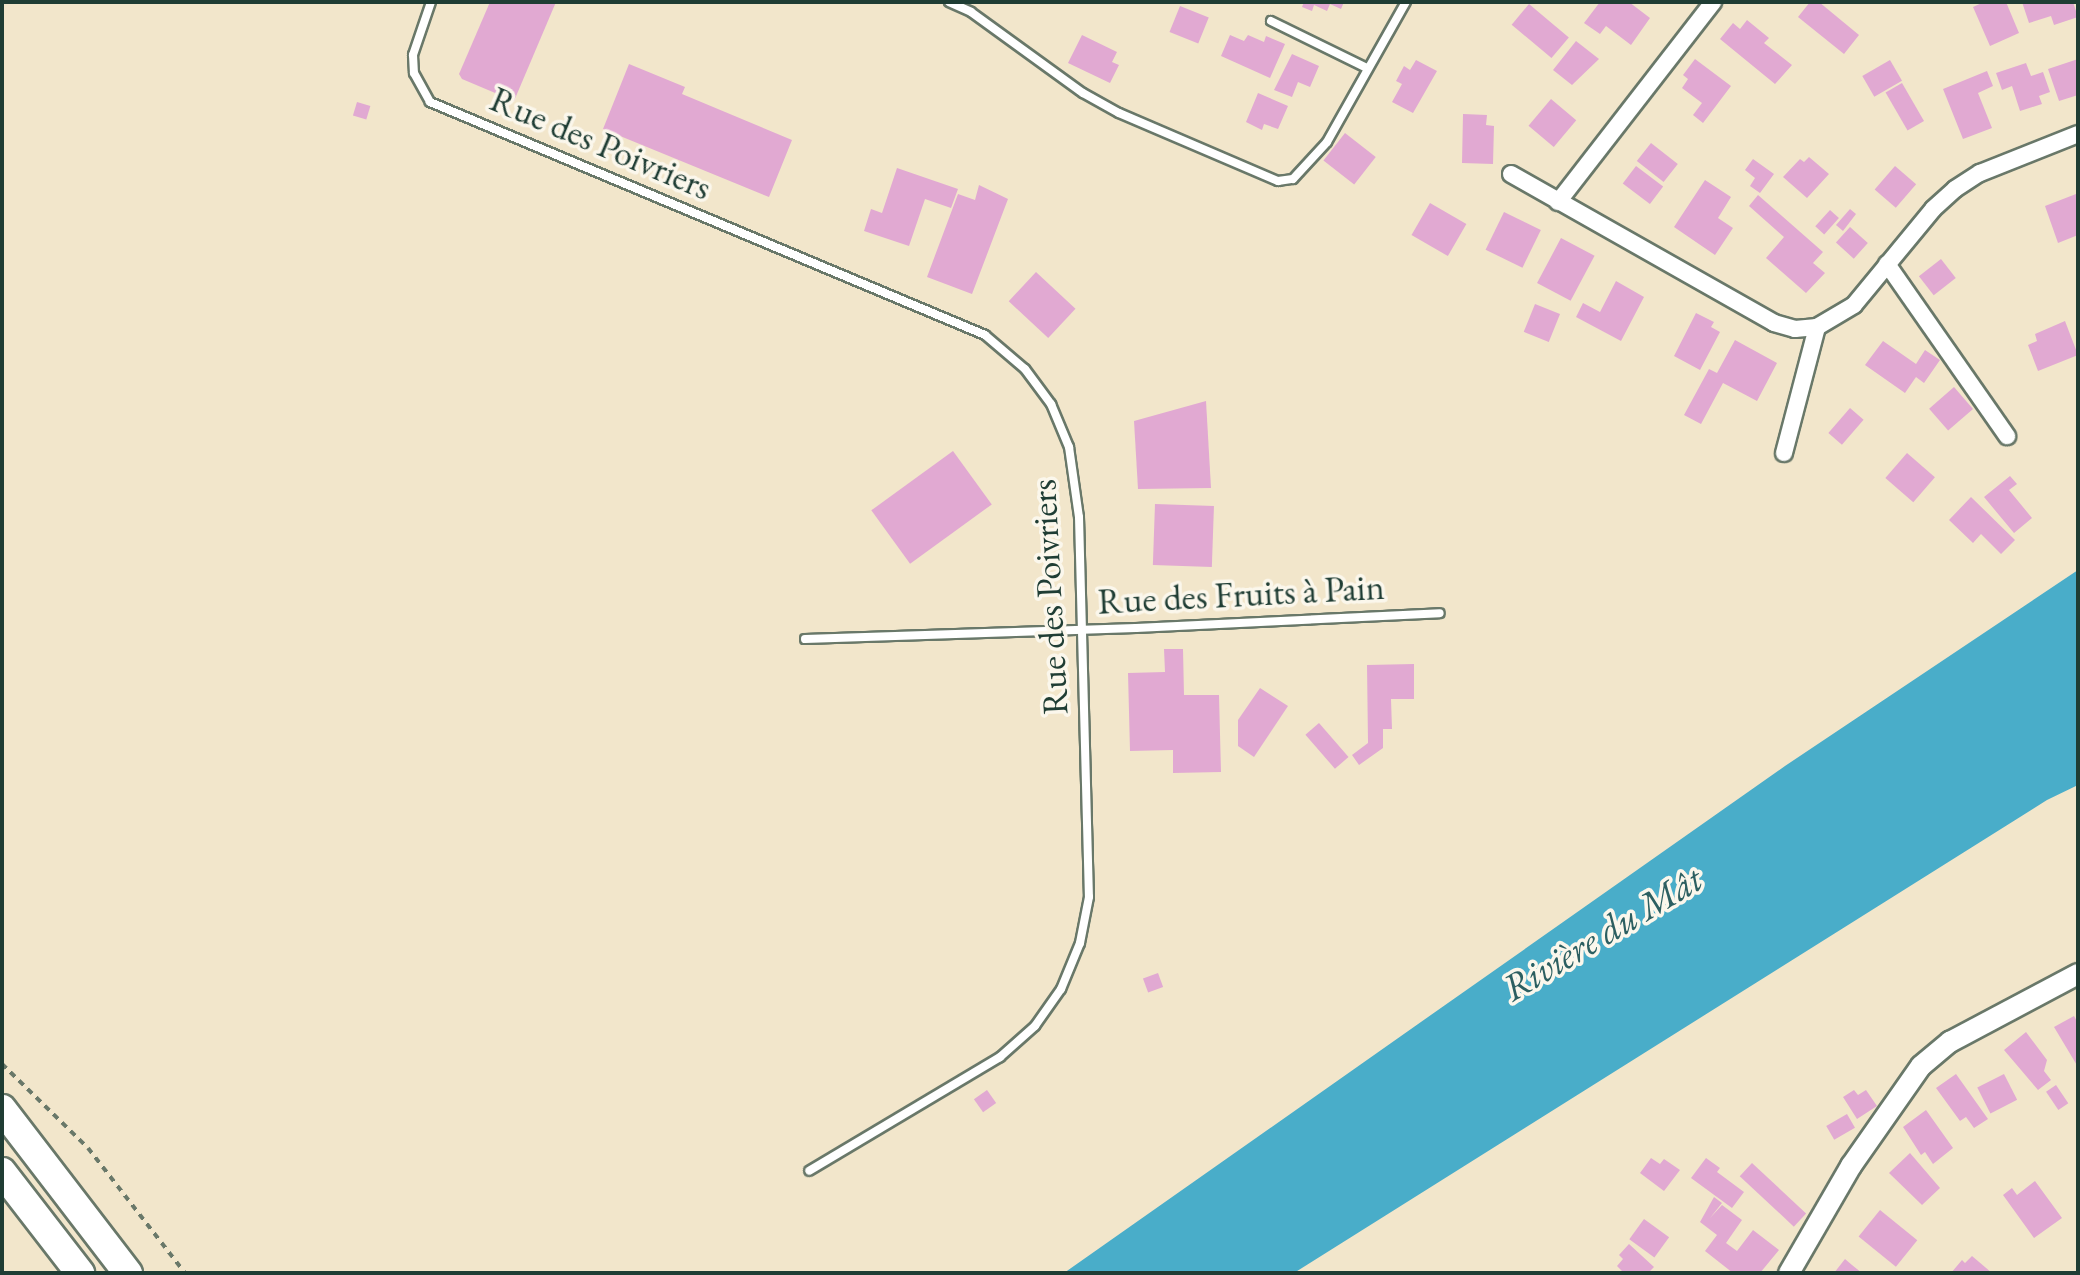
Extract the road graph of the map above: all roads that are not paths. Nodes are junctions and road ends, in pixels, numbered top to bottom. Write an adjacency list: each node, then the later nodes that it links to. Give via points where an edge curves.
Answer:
1 (431, 2): 15 (lane, Rue des Poivriers, via 413,55 420,90 430,102 985,335 1025,369 1051,404 1069,447 1079,517)
2 (949, 2): 6 (lane, via 1119,113 1278,181 1293,179 1327,142)
3 (1406, 2): 6 (lane)
4 (1713, 2): 9 (street)
5 (1271, 21): 6 (lane)
6 (1367, 68)
7 (2078, 134): 10 (street, via 1980,173 1955,189)
8 (1511, 174): 9 (street)
9 (1558, 202): 11 (street, via 1774,323 1795,329)
10 (1887, 264): 11 (street, via 1854,305); 12 (street)
11 (1817, 327): 13 (street)
12 (2007, 436)
13 (1784, 453)
14 (1440, 613): 15 (lane, Rue des Fruits à Pain)
15 (1080, 630): 16 (lane, Rue des Fruits à Pain); 19 (lane, Rue des Poivriers, via 1089,897 1080,943 1061,989 1035,1026 1000,1057)
16 (805, 639)
17 (2078, 974): 23 (street, via 1950,1042 1921,1066 1851,1166)
18 (2, 1109): 22 (highway)
19 (809, 1171)
20 (2, 1172): 21 (highway)
21 (80, 1273)
22 (128, 1273)
23 (1789, 1273)

